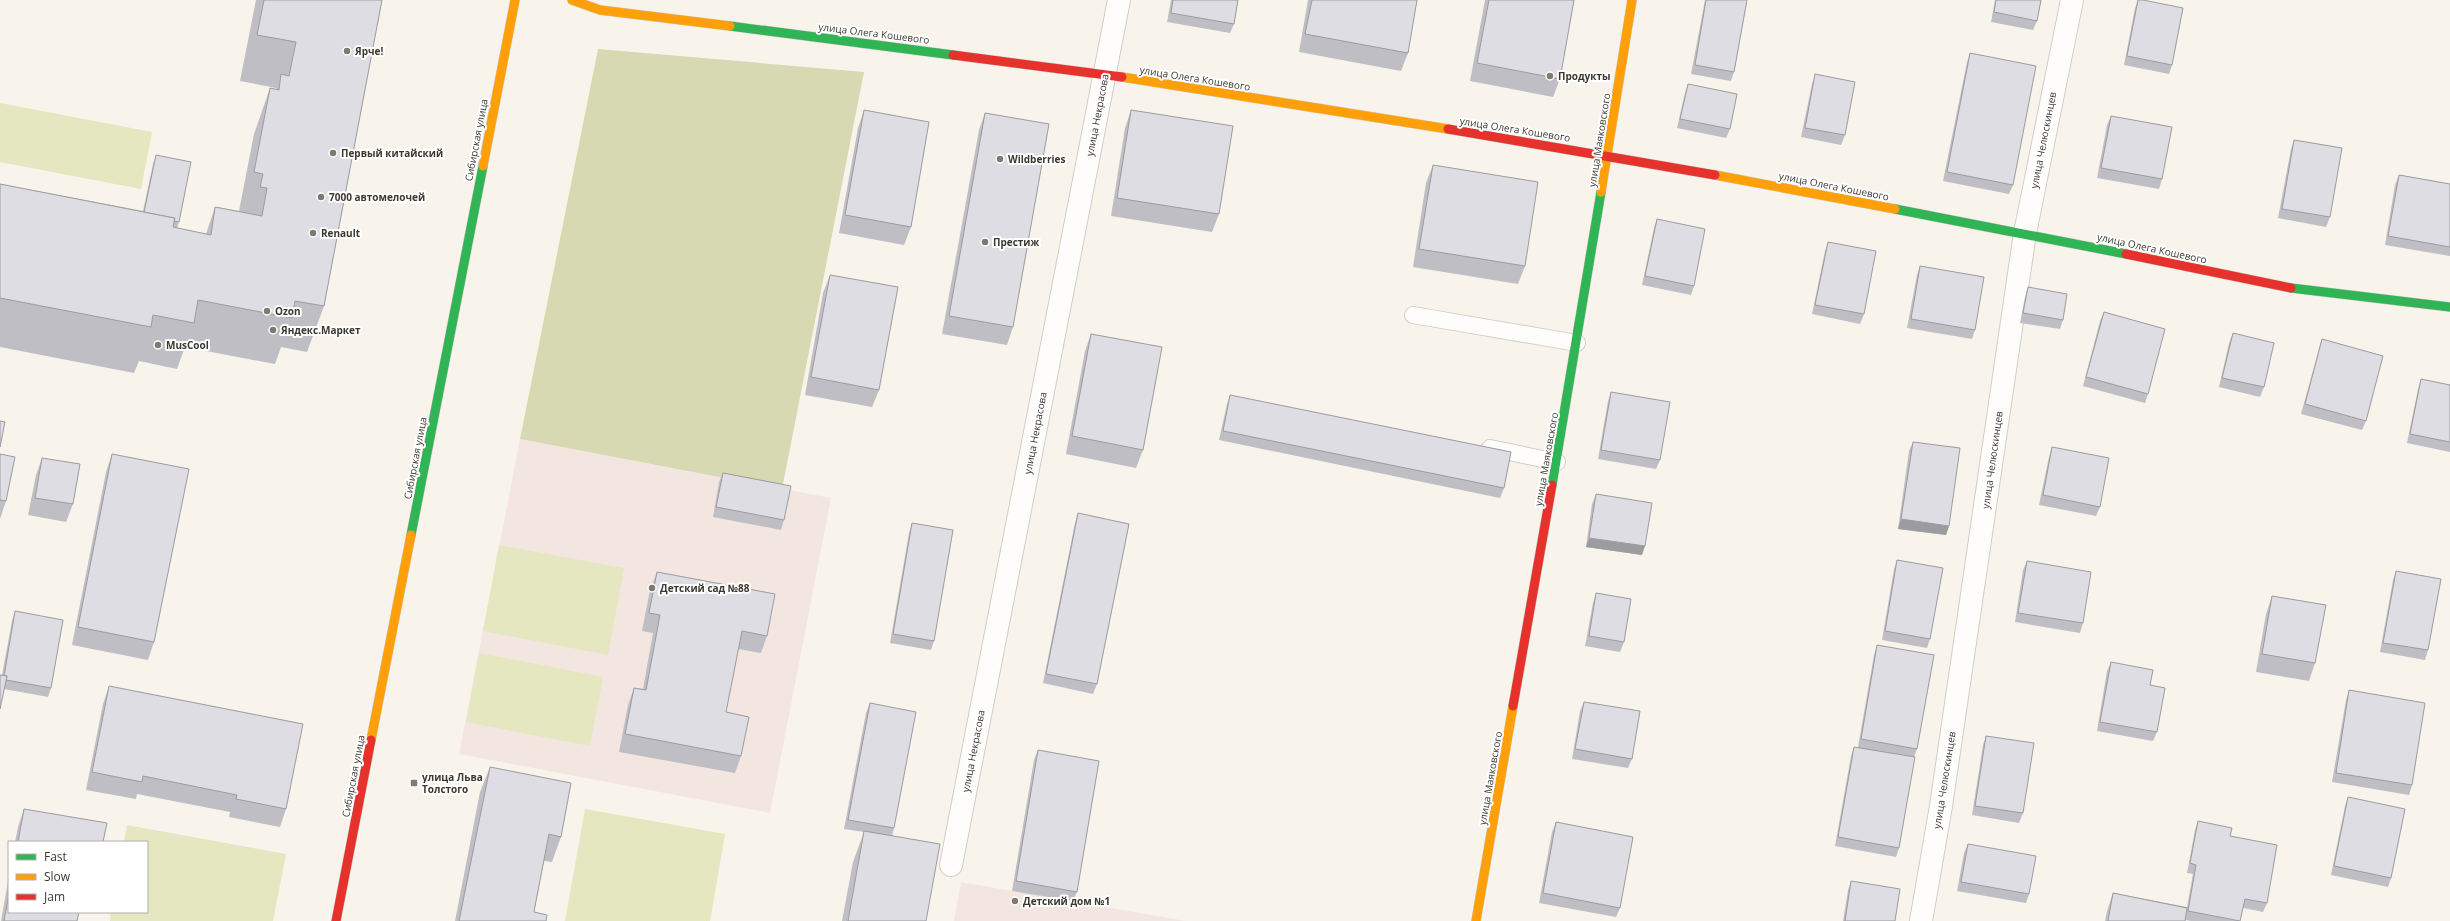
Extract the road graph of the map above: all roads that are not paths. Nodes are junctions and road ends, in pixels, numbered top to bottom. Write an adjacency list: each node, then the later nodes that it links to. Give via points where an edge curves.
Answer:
1 (515, 0): 15 (street, Сибирская улица)
2 (572, 0): 6 (street, улица Олега Кошевого, via 600,10)
3 (1119, 0): 6 (street, улица Некрасова)
4 (1632, 0): 7 (street, улица Маяковского)
5 (2072, 0): 8 (street, улица Челюскинцев)
6 (1104, 74): 7 (street, улица Олега Кошевого); 14 (street, улица Некрасова)
7 (1608, 155): 8 (street, улица Олега Кошевого); 11 (street, улица Маяковского)
8 (2025, 233): 9 (street, улица Олега Кошевого, via 2287,287); 17 (street, улица Челюскинцев, via 1942,798)
9 (2450, 306)
10 (1413, 315): 11 (lane)
11 (1577, 343): 13 (street, улица Маяковского)
12 (1472, 445): 13 (lane)
13 (1557, 462): 16 (street, улица Маяковского)
14 (951, 865)
15 (336, 921)
16 (1476, 921)
17 (1921, 921)

